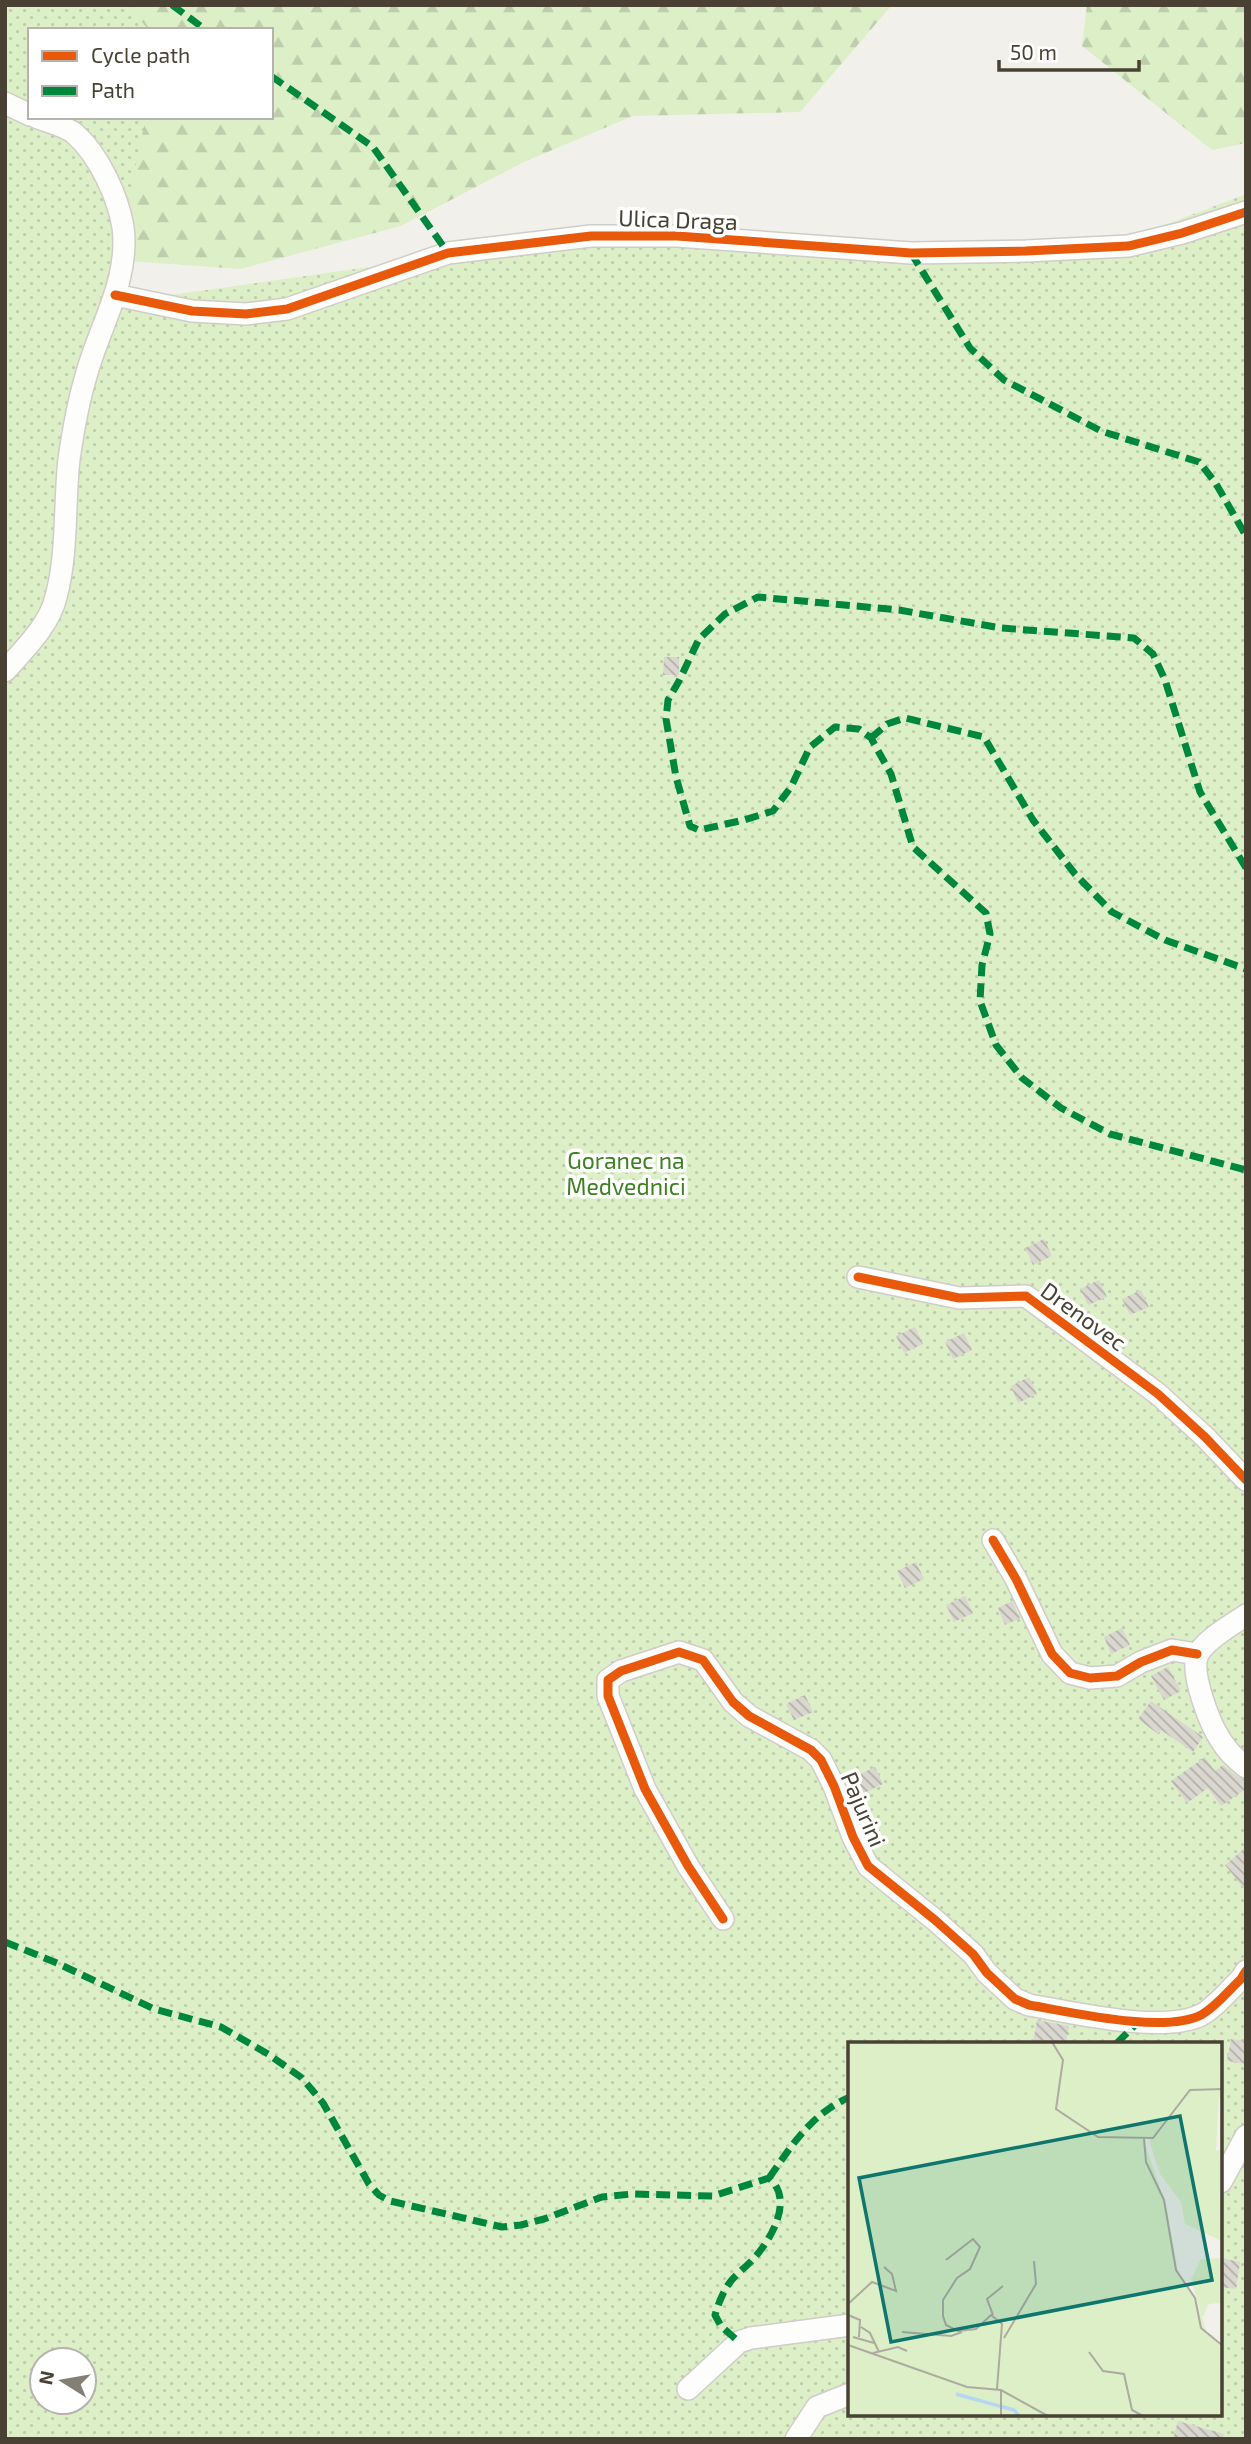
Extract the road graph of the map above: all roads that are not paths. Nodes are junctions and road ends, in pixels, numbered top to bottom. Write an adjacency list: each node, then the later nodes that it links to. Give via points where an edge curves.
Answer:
1 (5, 103): 2 (street)
2 (28, 114)
3 (41, 119): 5 (street, via 74,133 111,188 123,228)
4 (1246, 212): 5 (street, Ulica Draga, via 1128,246 1026,251 911,253 677,236 592,236 448,253 287,309 246,313 192,311)
5 (115, 295): 6 (street, via 86,376 69,458 56,599 41,629)
6 (5, 671)
7 (858, 1277): 8 (street, Drenovec, via 958,1298 1026,1296 1158,1394)
8 (1246, 1480)
9 (993, 1540): 11 (street, via 1052,1654 1070,1673 1090,1678 1117,1676 1172,1650)
10 (1246, 1615): 11 (street)
11 (1197, 1654): 12 (street, via 1198,1684 1219,1737)
12 (1246, 1767)
13 (723, 1919): 14 (street, Pajurini, via 645,1789 608,1696 608,1680 621,1671 679,1652 703,1660 749,1716 821,1760 868,1866 973,1954 1015,2000 1133,2021 1182,2020 1201,2015)
14 (1246, 1971)
15 (1246, 2136): 16 (street)
16 (1223, 2178)
17 (848, 2325): 18 (street, via 740,2342)
18 (688, 2389)
19 (848, 2395): 20 (street, via 817,2407)
20 (796, 2439)

